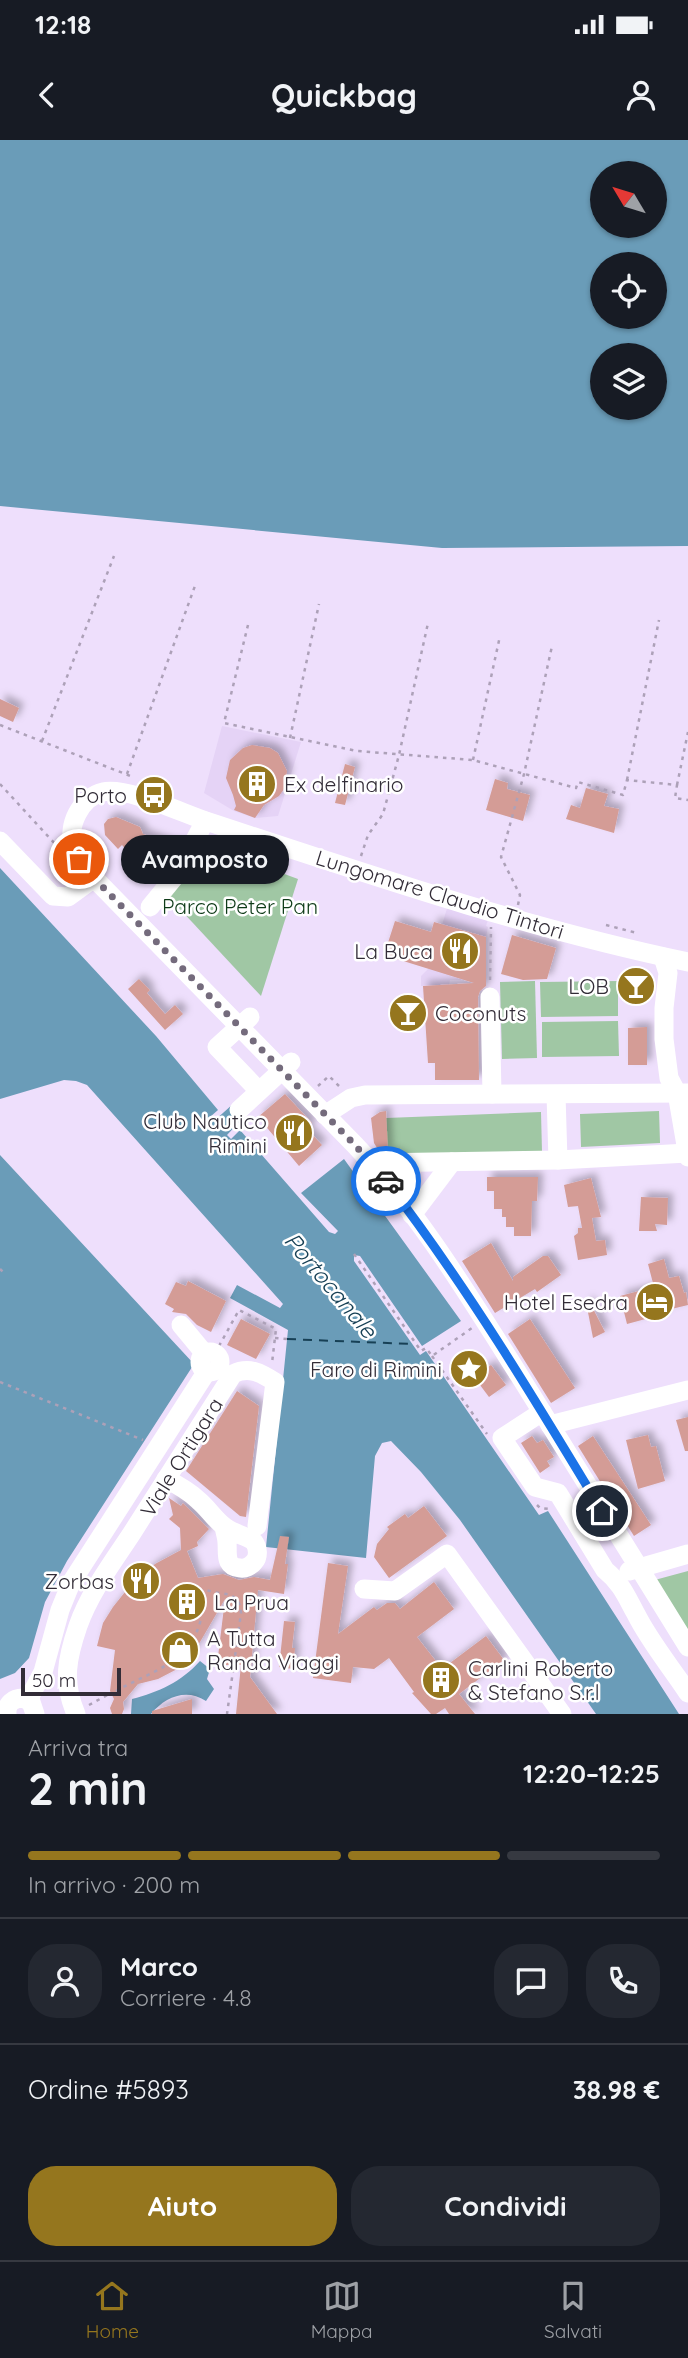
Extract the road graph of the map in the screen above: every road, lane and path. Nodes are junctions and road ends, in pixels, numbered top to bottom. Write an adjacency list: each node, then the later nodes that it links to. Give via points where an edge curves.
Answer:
1 (114, 556): 12 (path)
2 (196, 583): 16 (path)
3 (319, 604): 11 (path)
4 (659, 620): 18 (path)
5 (428, 623): 13 (path)
6 (248, 625): 11 (path, via 224,723)
7 (500, 636): 14 (path)
8 (552, 646): 15 (path)
9 (0, 724): 12 (path)
10 (688, 732): 21 (path)
11 (289, 738): 13 (path)
12 (42, 741): 19 (path)
13 (399, 755): 14 (path); 26 (path, via 383,814 368,835)
14 (473, 760): 15 (path)
15 (524, 774): 18 (path, via 576,789 578,782 623,795); 28 (path, via 501,857 520,895)
16 (127, 775): 17 (path); 19 (path)
17 (139, 779)
18 (627, 780): 21 (path)
19 (117, 781): 23 (street, Lungomare Claudio Tintori, via 133,795); 27 (street, via 81,806 74,822 73,846)
20 (0, 784): 25 (path)
21 (677, 785): 22 (path, via 676,798)
22 (688, 800)
23 (205, 821): 26 (street, Lungomare Claudio Tintori); 29 (street, via 177,874)
24 (0, 841): 27 (street, via 53,896 68,897)
25 (63, 853)
26 (357, 869): 30 (street, Lungomare Claudio Tintori)
27 (94, 878): 36 (street)
28 (519, 903)
29 (150, 907)
30 (495, 913): 33 (street, Lungomare Claudio Tintori); 35 (path, via 490,932)
31 (597, 923): 32 (path, Lungomare Claudio Tintori)
32 (649, 936)
33 (663, 957): 34 (street, Lungomare Claudio Tintori); 39 (street, via 668,972 664,1039 669,1078)
34 (688, 962)
35 (490, 997): 40 (street)
36 (245, 1022): 37 (street); 38 (street, via 217,1046)
37 (287, 1066): 38 (street); 43 (street)
38 (260, 1091): 42 (street)
39 (682, 1093): 41 (street); 44 (street)
40 (492, 1094): 41 (street); 43 (street, via 365,1095 351,1098)
41 (556, 1095): 45 (street)
42 (239, 1110)
43 (325, 1115): 47 (street)
44 (688, 1154): 45 (street)
45 (558, 1160): 46 (street)
46 (452, 1162): 47 (street); 48 (street)
47 (372, 1163): 48 (street)
48 (412, 1215): 52 (street)
49 (354, 1254): 57 (path, via 413,1343)
50 (0, 1269): 51 (path)
51 (6, 1275)
52 (485, 1320): 57 (path); 62 (street)
53 (181, 1325): 58 (street)
54 (276, 1329): 55 (path)
55 (275, 1338): 56 (path); 59 (path, via 273,1360)
56 (287, 1339)
57 (432, 1356): 63 (path)
58 (215, 1368): 59 (street, Viale Ortigara); 64 (street); 65 (street, Viale Ortigara)
59 (265, 1376): 68 (street, via 275,1382)
60 (0, 1382): 64 (path)
61 (688, 1390): 62 (street)
62 (546, 1419): 71 (street); 72 (street, via 502,1438 535,1487 558,1493 605,1570)
63 (494, 1443)
64 (159, 1447): 77 (street, via 71,1583)
65 (166, 1479): 69 (street, via 199,1500); 79 (street, Viale Ortigara, via 79,1624 66,1681)
66 (532, 1497): 67 (path, via 540,1508)
67 (553, 1509)
68 (257, 1526)
69 (224, 1527)
70 (688, 1554): 71 (street)
71 (638, 1566): 72 (street); 74 (street)
72 (615, 1578): 76 (street)
73 (364, 1589): 81 (street, via 396,1591 447,1554)
74 (688, 1647)
75 (116, 1691): 80 (path, via 174,1662 192,1642 201,1619 198,1594 204,1589 229,1594 240,1602 241,1613)
76 (688, 1693)
77 (31, 1707): 78 (street, via 17,1698)
78 (4, 1710)
79 (76, 1714)
80 (227, 1714)
81 (562, 1714)

